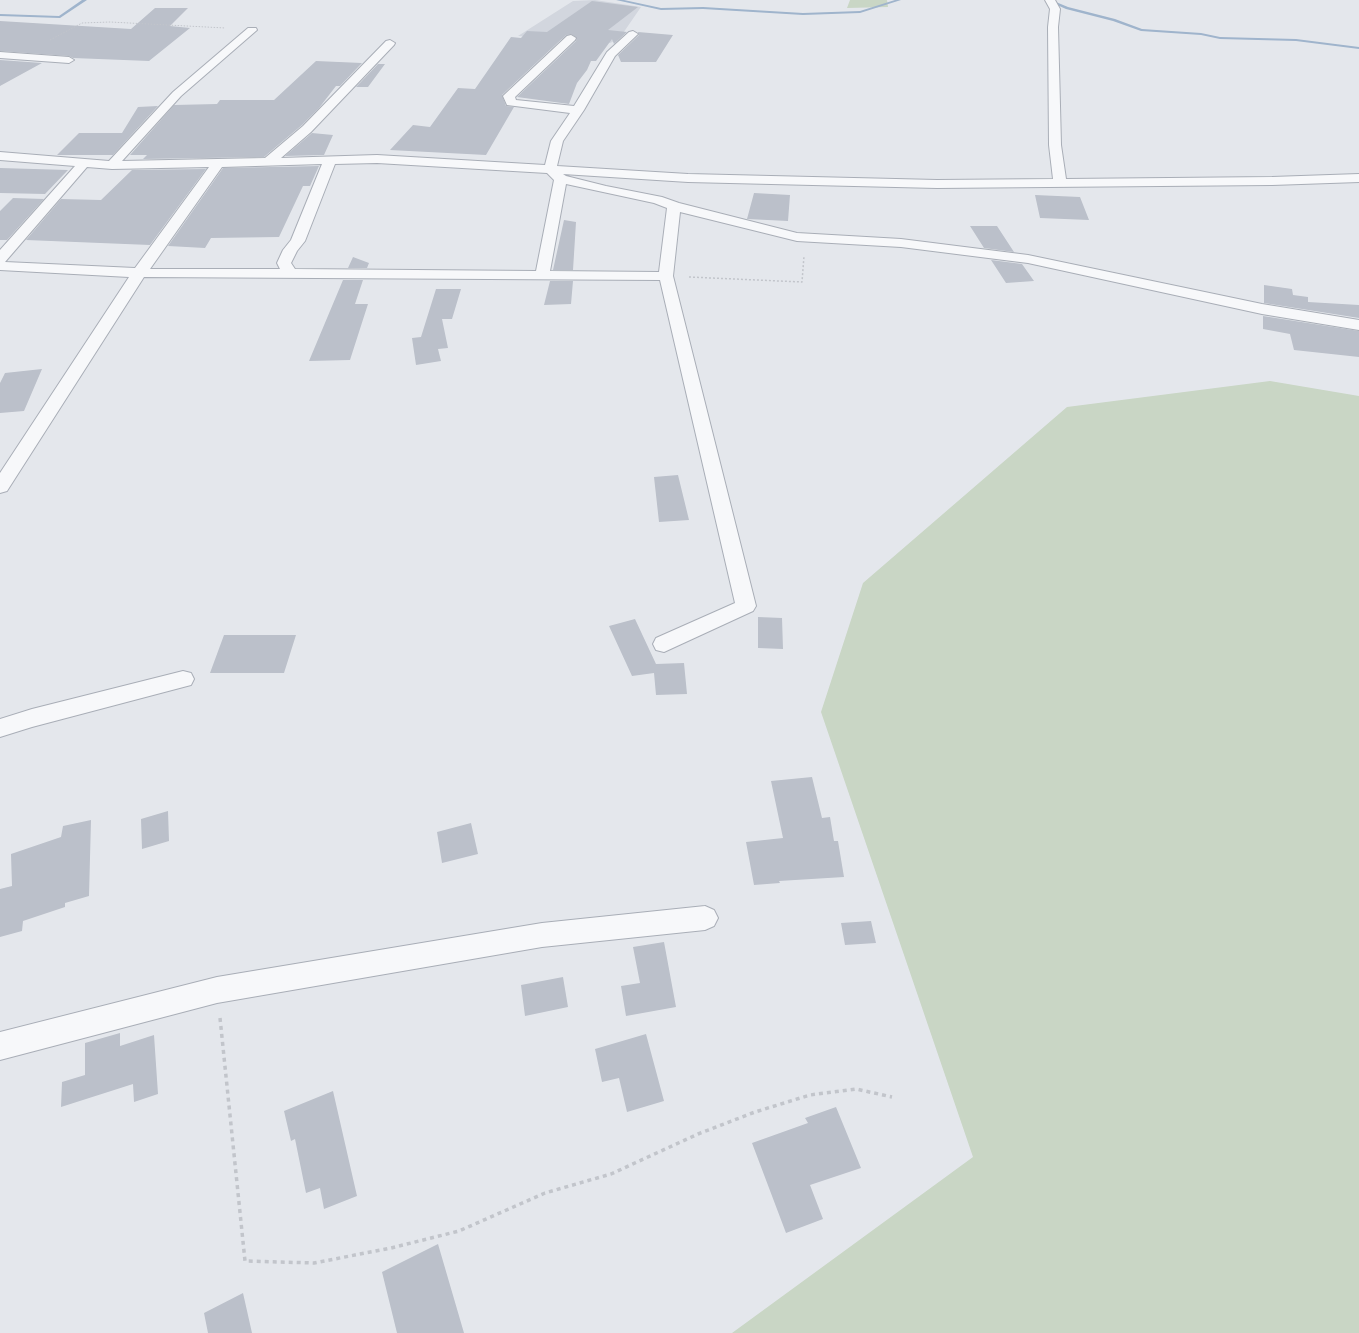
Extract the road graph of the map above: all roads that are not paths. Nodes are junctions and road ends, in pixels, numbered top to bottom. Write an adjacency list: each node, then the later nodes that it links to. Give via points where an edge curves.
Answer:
1 (1051, 3): 18 (street, via 1055,8 1054,144)
2 (252, 30): 13 (street, via 177,94)
3 (634, 34): 8 (street, via 611,54)
4 (571, 38): 8 (street, via 508,96 511,103)
5 (390, 43): 11 (street, via 307,128)
6 (0, 55): 7 (street)
7 (69, 60)
8 (578, 110): 15 (street, via 557,141)
9 (0, 156): 12 (street)
10 (330, 161): 11 (street); 15 (street, via 377,160); 23 (street, via 298,241 284,263)
11 (267, 162): 14 (street)
12 (84, 163): 13 (street); 20 (street)
13 (112, 164): 14 (street)
14 (218, 164): 22 (street)
15 (550, 169): 17 (street); 18 (street, via 688,178)
16 (1359, 178): 18 (street)
17 (560, 179): 19 (street); 24 (street)
18 (1060, 184)
19 (674, 206): 25 (street); 26 (street, via 797,237 901,243 1028,259 1262,309)
20 (0, 259)
21 (0, 266): 22 (street)
22 (139, 273): 23 (street); 27 (street)
23 (291, 275): 24 (street)
24 (542, 276): 25 (street)
25 (666, 276): 28 (street, via 746,606)
26 (1359, 325)
27 (0, 486)
28 (664, 644)
29 (183, 679): 30 (street)
30 (0, 728)
31 (704, 918): 32 (street, via 542,935 217,990)
32 (0, 1046)

